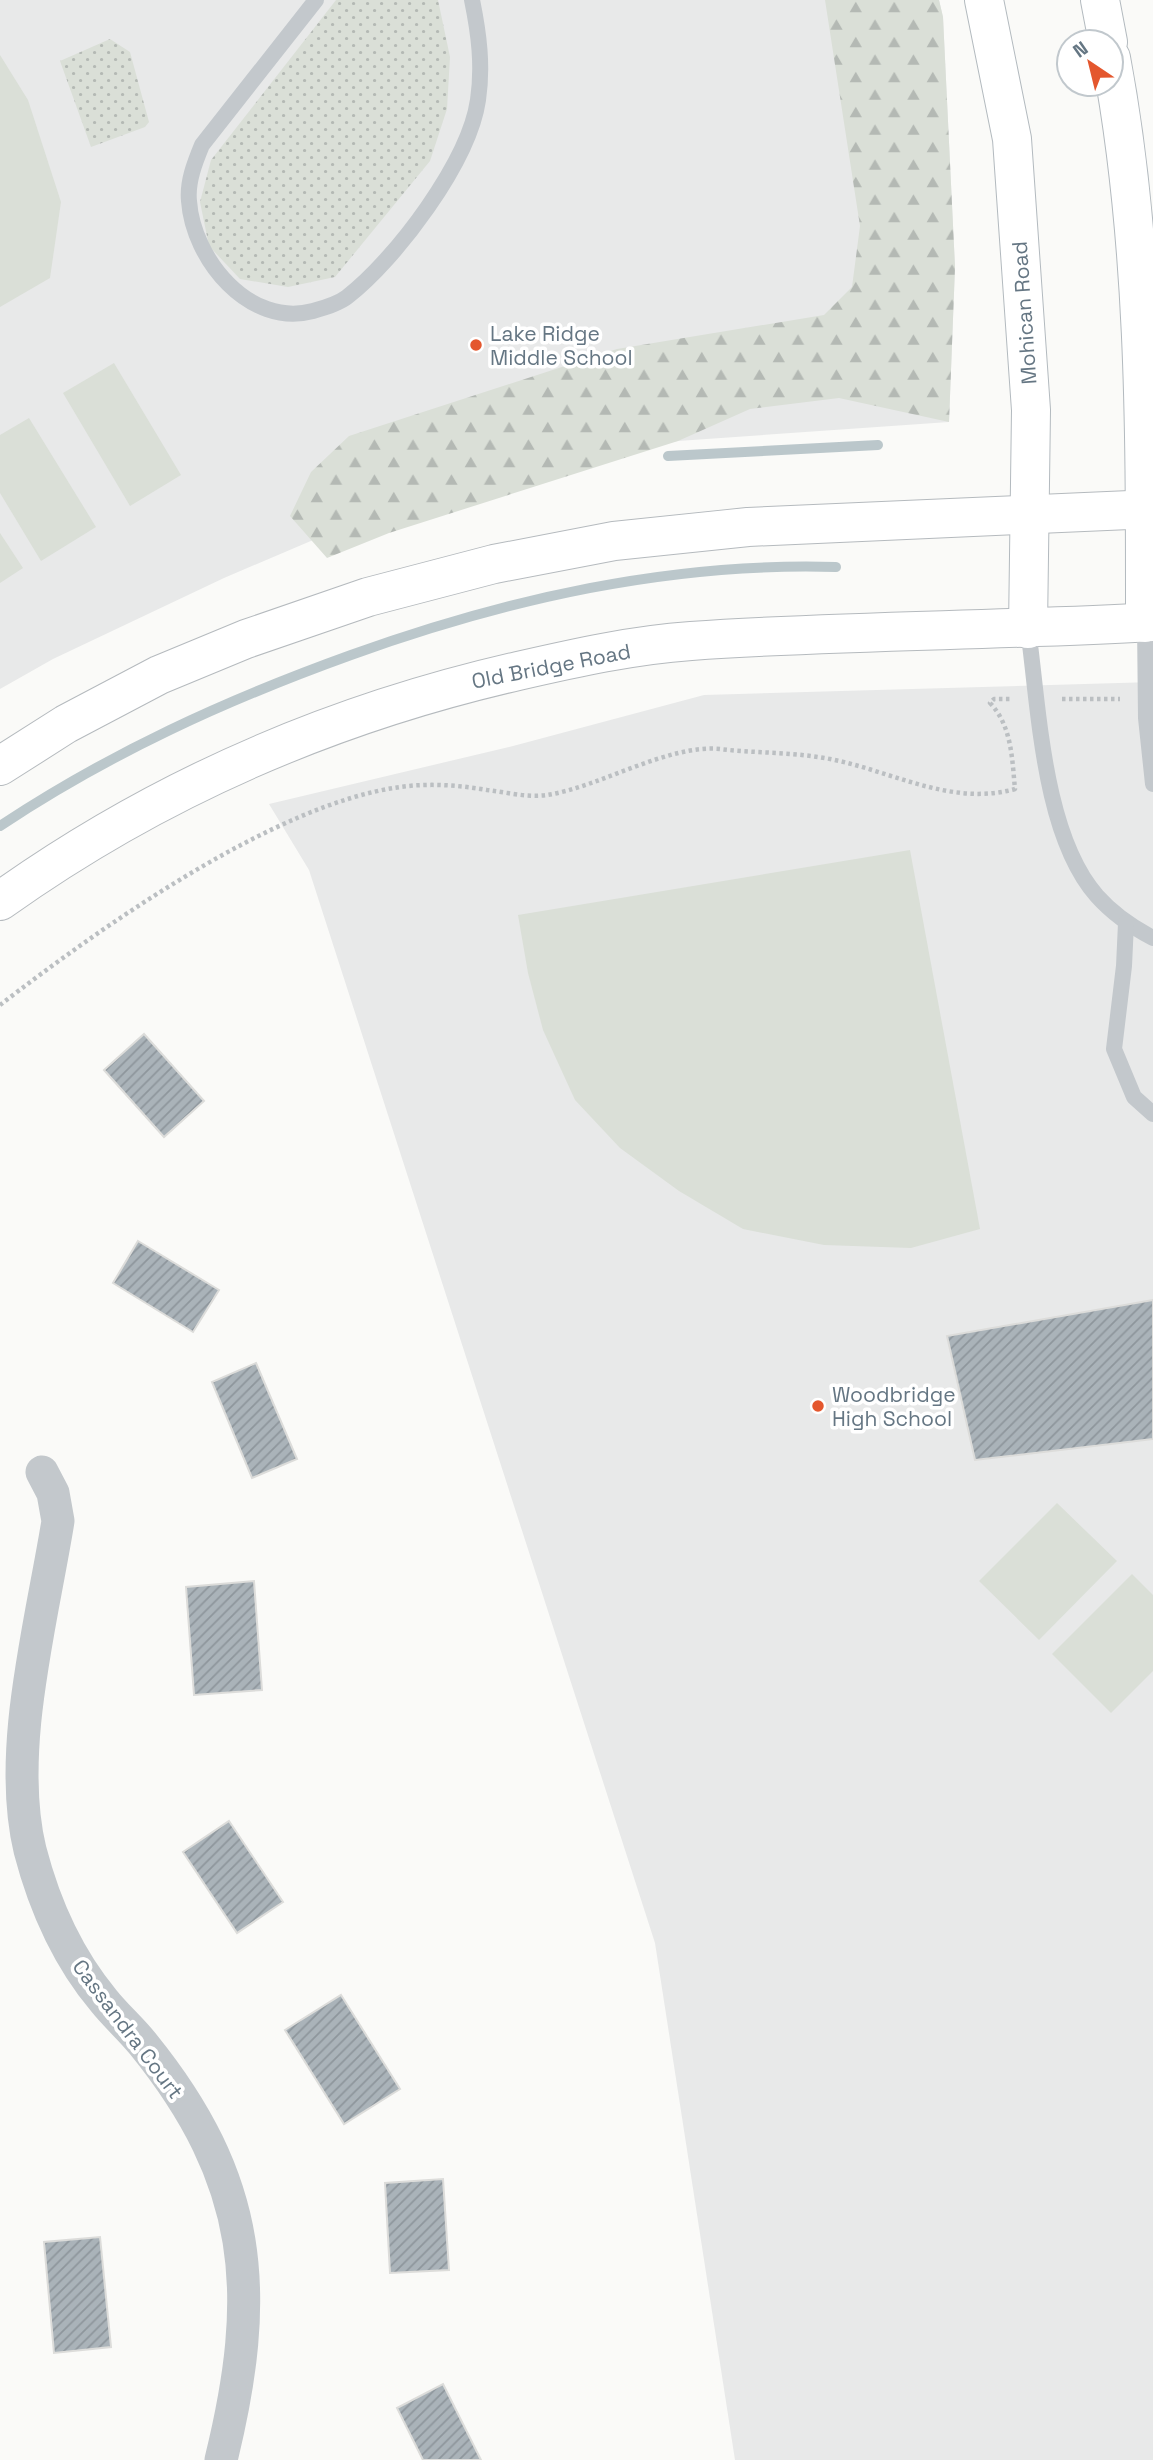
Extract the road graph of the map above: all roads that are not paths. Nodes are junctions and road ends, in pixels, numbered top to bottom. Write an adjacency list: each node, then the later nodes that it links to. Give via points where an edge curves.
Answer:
1 (316, 0): 2 (lane, via 202,145 188,199 193,230 206,258 230,286 281,312 309,312 347,298 396,248 437,193 465,145 478,102 480,47)
2 (472, 0)
3 (984, 0): 8 (main road, Mohican Road, via 1012,139 1031,410)
4 (1100, 0): 5 (main road)
5 (1105, 28)
6 (1116, 98): 7 (main road, via 1136,241)
7 (1149, 509): 8 (main road); 9 (main road)
8 (1029, 515): 10 (main road, Mohican Road); 11 (main road, via 748,527 614,541 494,564 368,597 246,639 159,676 66,724)
9 (1149, 623): 10 (main road, Old Bridge Road); 12 (lane, via 1145,699)
10 (1028, 629): 13 (main road, Old Bridge Road, via 690,641 580,656 451,686 325,726 244,759 145,808 51,864); 14 (lane, via 1046,762 1064,841 1097,896)
11 (0, 766)
12 (1153, 784)
13 (0, 901)
14 (1126, 923): 15 (lane); 16 (lane, via 1114,1049 1134,1097)
15 (1153, 938)
16 (1153, 1114)
17 (42, 1472): 18 (street, Cassandra Court, via 53,1493 58,1521 22,1737 22,1793 30,1849 46,1902 71,1953 181,2096 213,2153 236,2214 245,2332 237,2397)
18 (221, 2460)

